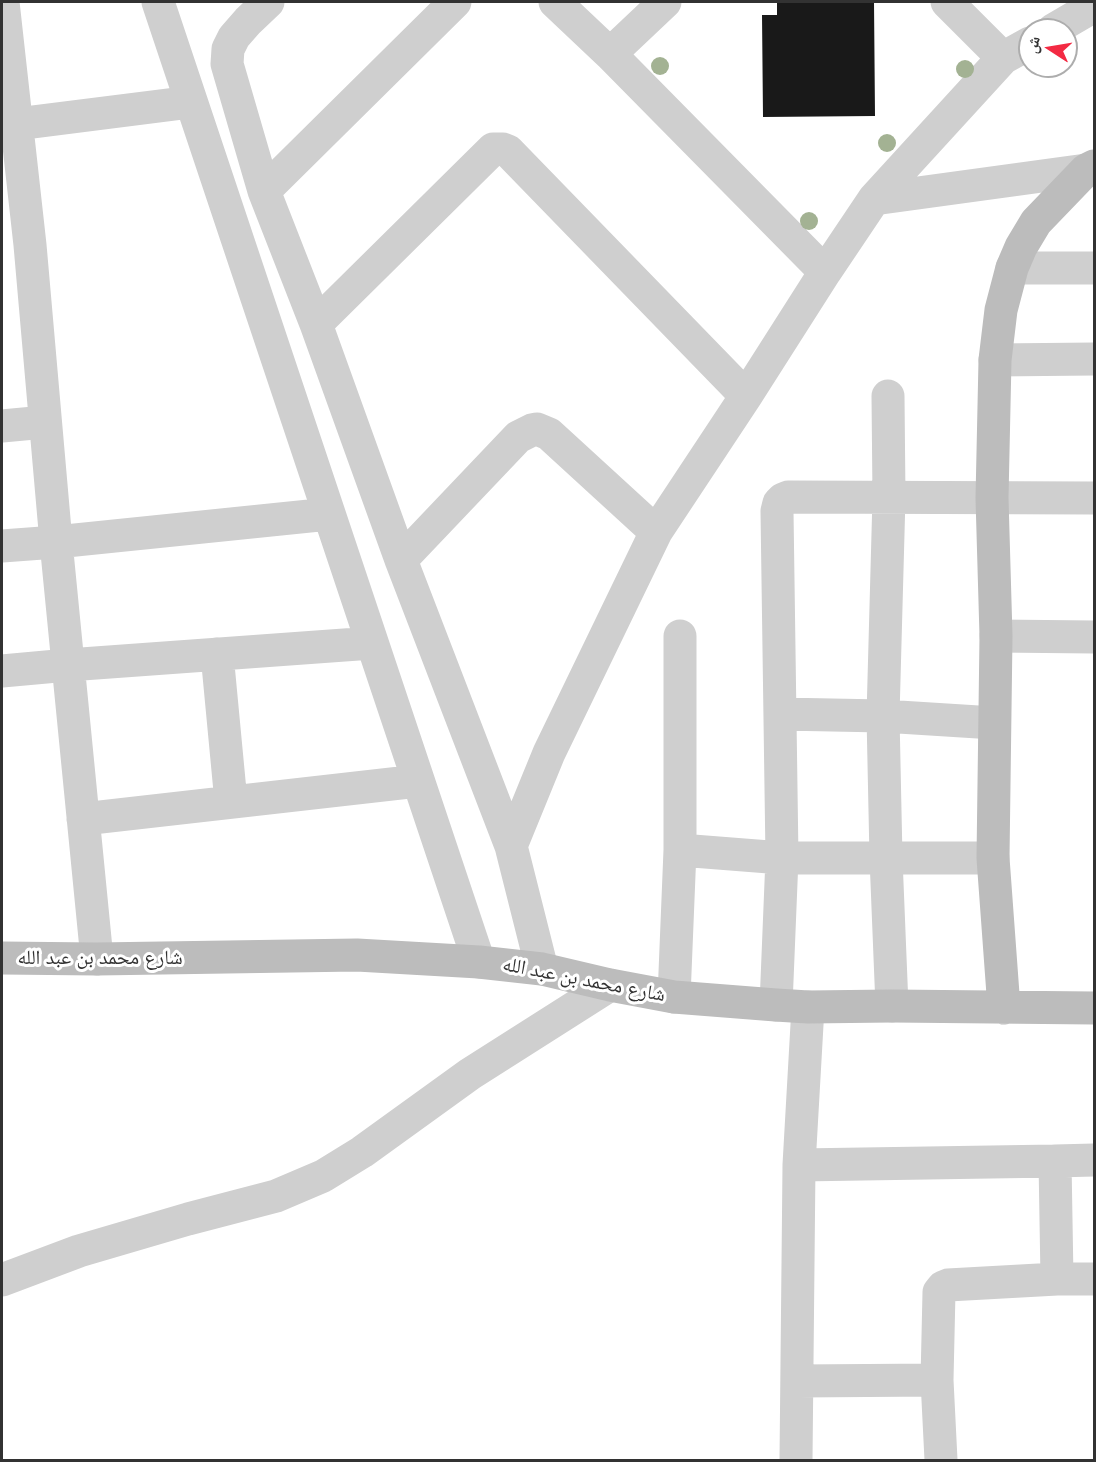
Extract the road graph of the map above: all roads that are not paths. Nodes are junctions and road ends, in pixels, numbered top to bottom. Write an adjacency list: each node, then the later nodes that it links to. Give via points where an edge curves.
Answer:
1 (158, 2): 12 (street)
2 (268, 2): 15 (street, via 234,37 227,64)
3 (455, 2): 15 (street)
4 (555, 2): 11 (street)
5 (665, 2): 11 (street)
6 (947, 2): 10 (street)
7 (3, 6): 13 (street)
8 (1095, 6): 9 (street)
9 (1074, 18)
10 (1016, 51): 16 (street)
11 (609, 54): 20 (street)
12 (191, 102): 13 (street); 31 (street)
13 (9, 125): 17 (street)
14 (1090, 168): 16 (street); 18 (street, via 1036,222)
15 (264, 191): 21 (street)
16 (874, 199): 20 (street)
17 (16, 247): 26 (street)
18 (1012, 268): 19 (street); 23 (street, via 1001,310)
19 (1095, 268)
20 (825, 272): 24 (street)
21 (316, 324): 24 (street, via 493,149 503,149); 35 (street)
22 (1095, 359): 23 (street)
23 (995, 360): 29 (street)
24 (746, 396): 32 (street)
25 (888, 396): 28 (street)
26 (45, 422): 27 (street); 33 (street)
27 (2, 426)
28 (889, 497): 29 (street); 43 (street, via 788,497 779,503); 44 (street)
29 (992, 498): 30 (street); 37 (street)
30 (1095, 498)
31 (329, 514): 33 (street); 39 (street)
32 (656, 532): 35 (street, via 549,434 537,429 518,437); 49 (street, via 549,753)
33 (56, 542): 34 (street); 41 (street)
34 (2, 546)
35 (401, 560): 49 (street)
36 (680, 636): 50 (street)
37 (996, 636): 38 (street); 45 (street)
38 (1095, 637)
39 (372, 643): 40 (street); 46 (street)
40 (217, 654): 41 (street); 47 (street)
41 (68, 664): 42 (street); 48 (street)
42 (2, 671)
43 (781, 714): 44 (street); 51 (street)
44 (883, 716): 45 (street); 52 (street)
45 (994, 723): 53 (street)
46 (418, 781): 47 (street); 56 (street)
47 (231, 802): 48 (street)
48 (83, 819): 55 (street)
49 (510, 846): 57 (street)
50 (680, 850): 51 (street); 59 (street)
51 (782, 858): 52 (street); 60 (street)
52 (886, 858): 53 (street); 61 (street)
53 (993, 858): 62 (street)
54 (2, 958): 55 (street, شارع محمد بن عبد الله)
55 (97, 959): 56 (street, شارع محمد بن عبد الله, via 357,955)
56 (479, 962): 57 (street, شارع محمد بن عبد الله)
57 (542, 969): 58 (street, شارع محمد بن عبد الله)
58 (610, 985): 59 (street, شارع محمد بن عبد الله); 68 (street, via 470,1074 323,1176 276,1197 79,1251)
59 (674, 998): 60 (street, شارع محمد بن عبد الله)
60 (792, 1006): 61 (street, شارع محمد بن عبد الله); 66 (street)
61 (892, 1006): 62 (street, شارع محمد بن عبد الله)
62 (1004, 1008): 63 (street, شارع محمد بن عبد الله)
63 (1095, 1008)
64 (1095, 1160): 65 (street)
65 (1055, 1161): 66 (street); 69 (street)
66 (799, 1165): 71 (street)
67 (1095, 1279): 69 (street)
68 (2, 1280)
69 (1057, 1280): 70 (street, via 944,1287 938,1298)
70 (937, 1380): 71 (street); 73 (street)
71 (797, 1381): 72 (street)
72 (795, 1461)
73 (942, 1461)

